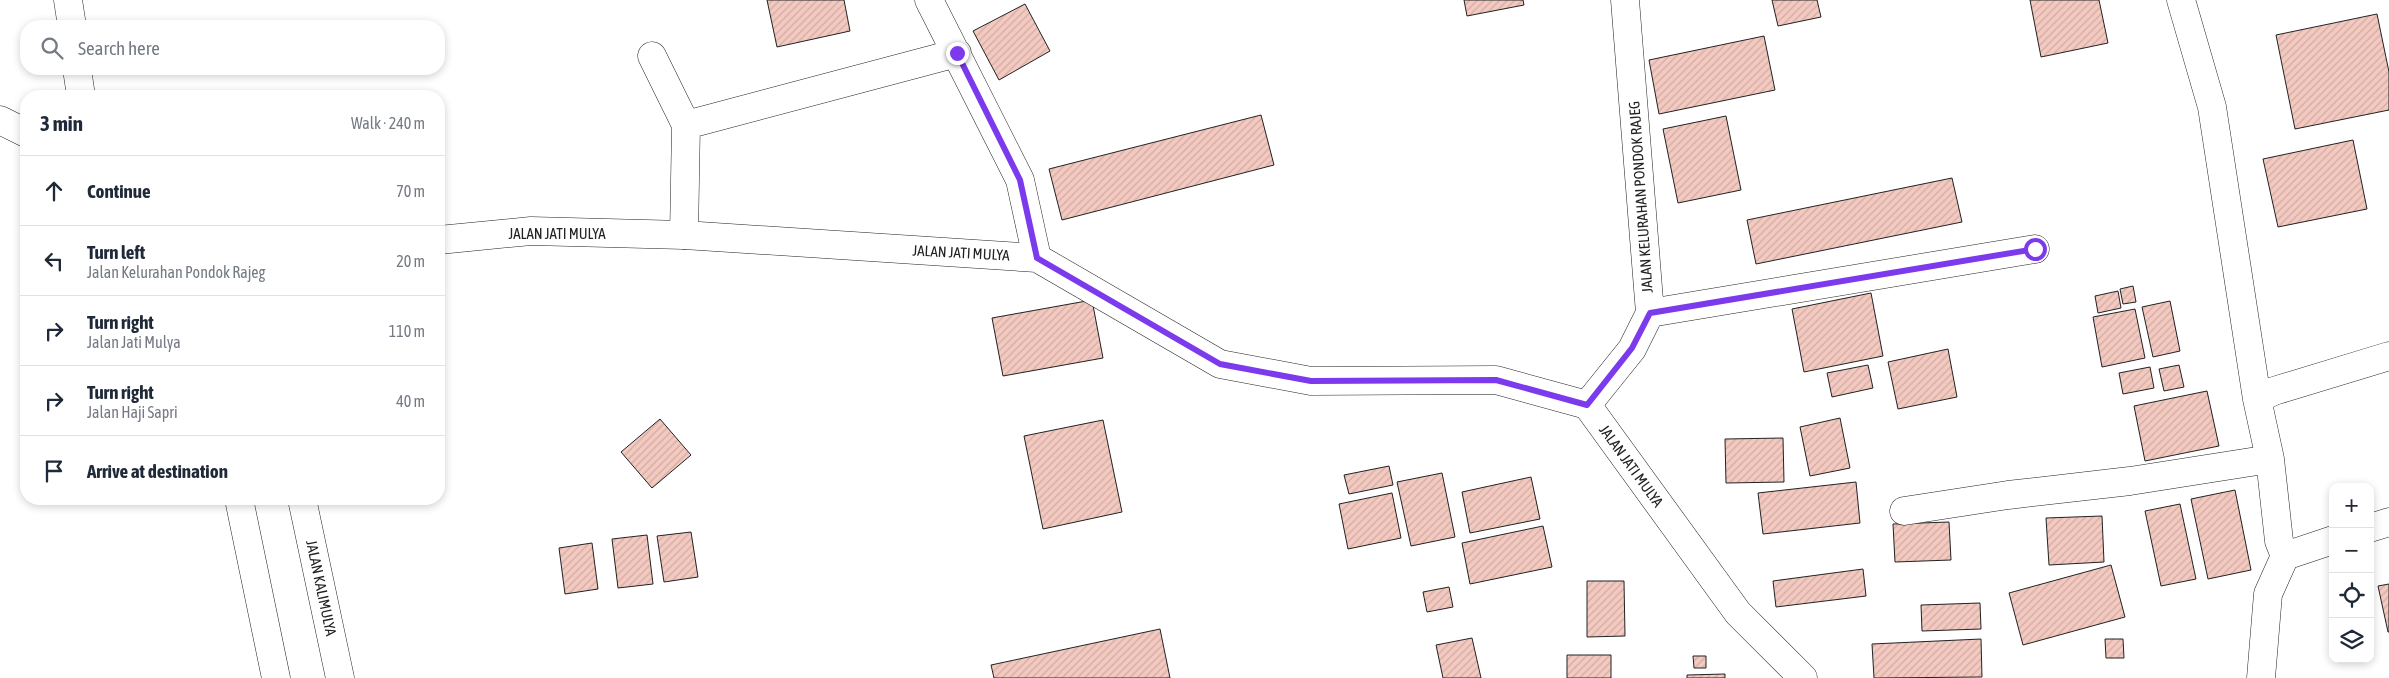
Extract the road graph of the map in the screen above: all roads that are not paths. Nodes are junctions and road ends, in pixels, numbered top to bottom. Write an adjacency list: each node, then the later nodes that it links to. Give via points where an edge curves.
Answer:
1 (68, 0): 5 (street)
2 (929, 0): 6 (street)
3 (1626, 0): 17 (street, JALAN KELURAHAN PONDOK RAJEG)
4 (2181, 0): 19 (street, via 2212,107)
5 (71, 20)
6 (957, 53): 11 (street); 16 (street, via 1020,180)
7 (652, 56): 11 (street)
8 (78, 75): 9 (street)
9 (80, 90)
10 (0, 120): 12 (street)
11 (686, 125): 13 (street)
12 (20, 130)
13 (684, 235): 14 (street, JALAN JATI MULYA, via 530,231); 16 (street, JALAN JATI MULYA)
14 (445, 239)
15 (2035, 249): 17 (street)
16 (1037, 258): 20 (street, JALAN JATI MULYA, via 1220,364 1311,381 1496,380)
17 (1650, 313): 20 (street, JALAN KELURAHAN PONDOK RAJEG, via 1632,348)
18 (2389, 356): 19 (street, via 2274,390)
19 (2257, 399): 21 (street)
20 (1587, 405): 31 (street, JALAN JATI MULYA, via 1738,613)
21 (2270, 459): 24 (street, via 2130,482 2008,495); 28 (street, via 2279,541)
22 (240, 505): 29 (street)
23 (303, 505): 30 (street, JALAN KALIMULYA)
24 (1904, 511)
25 (2389, 522): 26 (street)
26 (2374, 527)
27 (2329, 541): 28 (street)
28 (2285, 556): 32 (street, via 2268,594)
29 (276, 678)
30 (340, 678)
31 (1803, 678)
32 (2261, 678)

